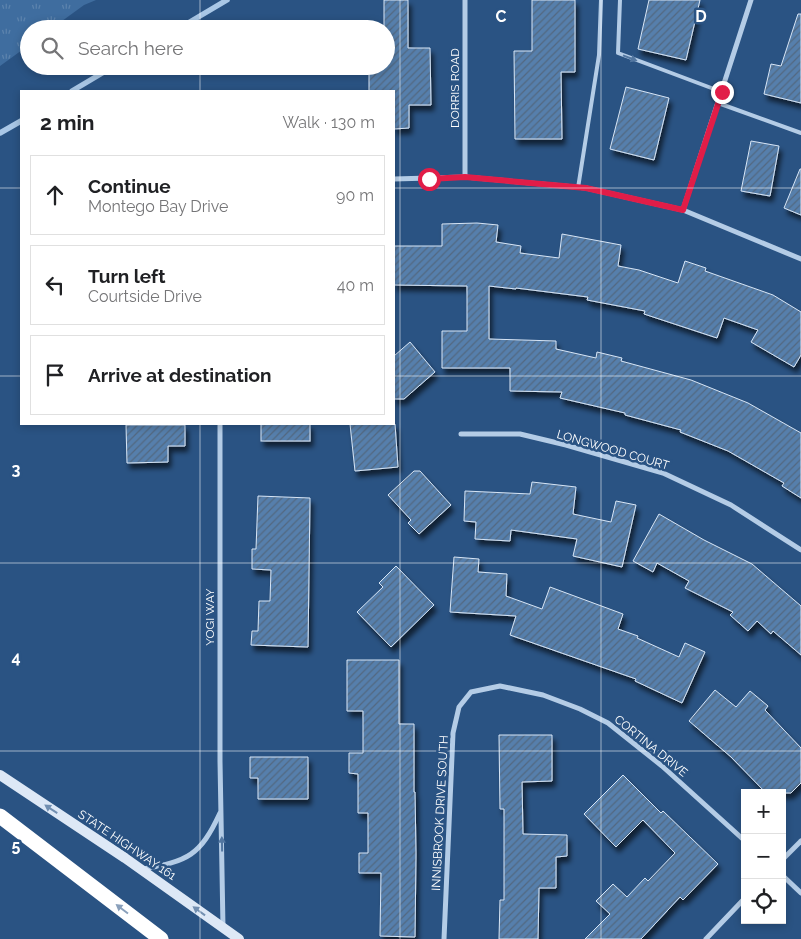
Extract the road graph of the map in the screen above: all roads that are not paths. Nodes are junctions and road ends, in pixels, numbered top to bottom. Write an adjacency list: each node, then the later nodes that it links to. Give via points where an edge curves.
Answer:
1 (465, 0): 8 (street, DORRIS ROAD)
2 (601, 0): 10 (lane, via 599,55)
3 (620, 0): 5 (lane, one-way to 5, via 618,53)
4 (751, 0): 5 (street)
5 (722, 92): 6 (street)
6 (718, 103): 7 (lane); 11 (street)
7 (801, 133)
8 (465, 177): 9 (street); 10 (street)
9 (395, 179)
10 (578, 188): 11 (street)
11 (683, 210): 12 (street)
12 (801, 259)
13 (220, 425): 18 (street, YOGI WAY)
14 (461, 434): 15 (street, LONGWOOD COURT, via 520,434 663,473 731,505)
15 (801, 550)
16 (500, 686): 20 (street, CORTINA DRIVE, via 543,695 580,708 608,723 662,766); 30 (street, INNISBROOK DRIVE SOUTH, via 471,692 459,707 453,733)
17 (0, 775): 23 (main road, STATE HIGHWAY 161, one-way to 17)
18 (221, 811): 23 (street, YOGI WAY, via 210,834 184,859); 27 (street, YOGI WAY, one-way to 18)
19 (0, 816): 28 (highway, one-way to 19)
20 (741, 837)
21 (801, 841): 22 (street)
22 (786, 856)
23 (142, 869): 27 (main road, STATE HIGHWAY 161, one-way to 23)
24 (786, 879): 25 (street)
25 (801, 894)
26 (741, 902): 31 (street)
27 (223, 928): 29 (main road, STATE HIGHWAY 161)
28 (161, 939)
29 (239, 939)
30 (444, 939)
31 (706, 939)

